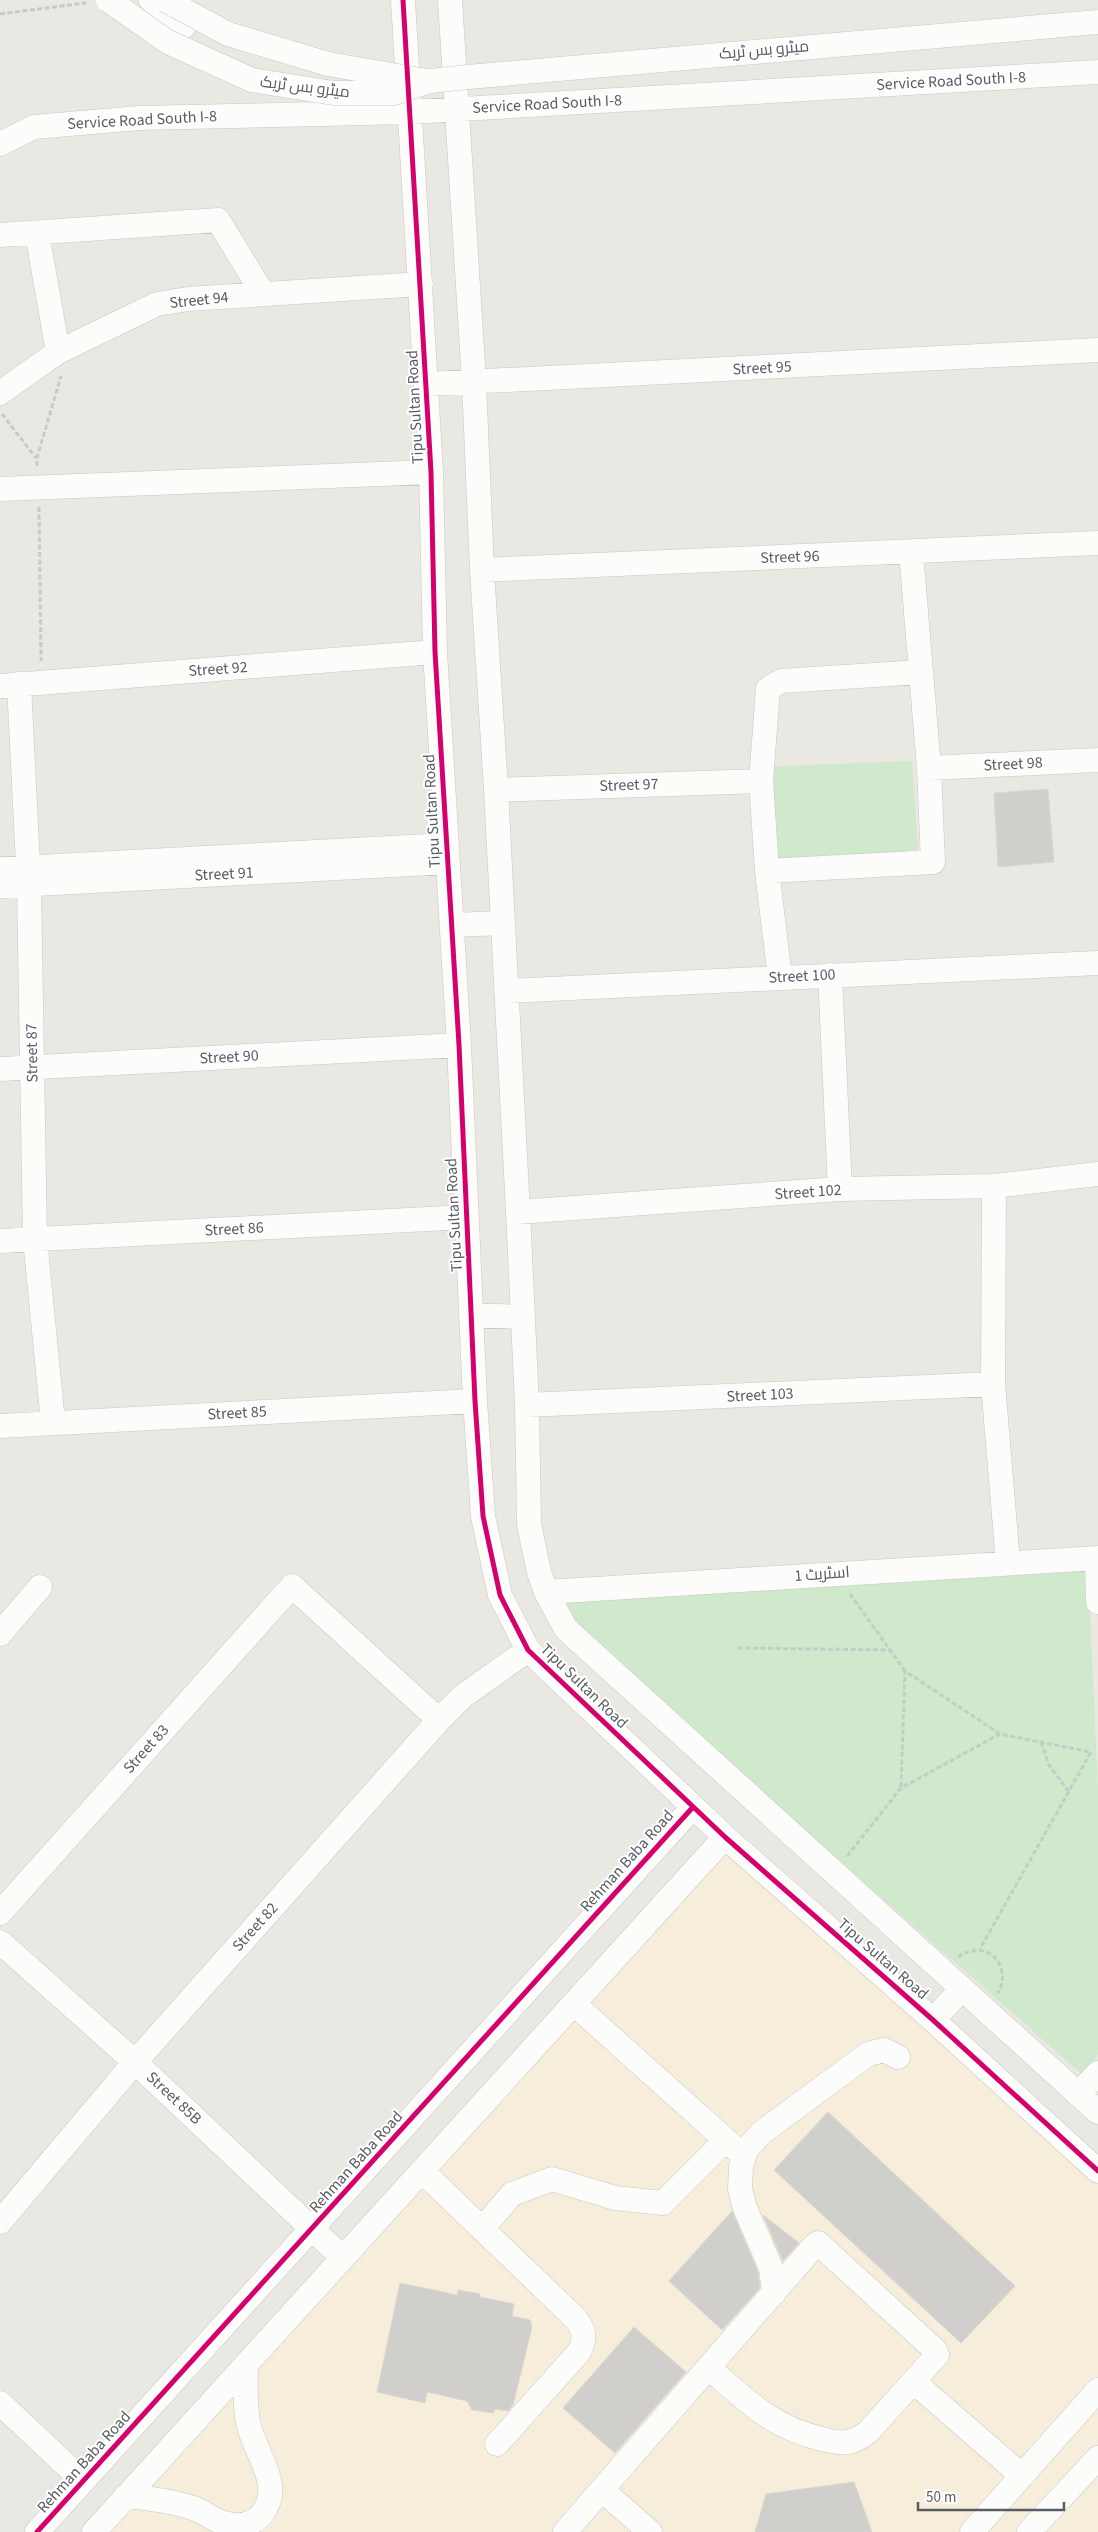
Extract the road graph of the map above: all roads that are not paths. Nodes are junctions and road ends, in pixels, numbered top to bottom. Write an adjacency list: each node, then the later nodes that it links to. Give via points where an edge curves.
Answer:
1 (108, 0): 11 (street, میٹرو بس ٹریک, bridge, via 168,42 252,80 332,93 395,93)
2 (117, 0): 9 (street)
3 (150, 0): 8 (street)
4 (165, 0): 11 (street, میٹرو بس ٹریک, bridge, via 237,37 328,64)
5 (403, 0): 13 (street, Tipu Sultan Road)
6 (450, 0): 12 (street, Tipu Sultan Road)
7 (1098, 22): 11 (street, میٹرو بس ٹریک, bridge)
8 (184, 26)
9 (159, 29)
10 (1098, 72): 12 (street, Service Road South I-8)
11 (430, 81)
12 (459, 110): 13 (street, Service Road South I-8); 21 (street, Tipu Sultan Road)
13 (410, 112): 14 (street, Service Road South I-8, via 139,118 34,127); 17 (street, Tipu Sultan Road)
14 (0, 144)
15 (37, 233): 16 (street); 18 (street, via 218,220); 19 (street)
16 (0, 235)
17 (421, 284): 18 (street, Street 94); 22 (street, Tipu Sultan Road)
18 (263, 294): 19 (street, Street 94, via 157,304)
19 (63, 349): 23 (street, Street 94)
20 (1098, 350): 21 (street, Street 95)
21 (474, 382): 22 (street, Street 95); 28 (street, Tipu Sultan Road)
22 (426, 384): 24 (street, Tipu Sultan Road)
23 (0, 393)
24 (431, 472): 25 (street); 29 (street, Tipu Sultan Road)
25 (0, 489)
26 (1098, 543): 27 (street, Street 96)
27 (911, 552): 28 (street, Street 96); 30 (street)
28 (482, 570): 35 (street, Tipu Sultan Road)
29 (435, 652): 31 (street, Street 92); 36 (street, Tipu Sultan Road)
30 (921, 672): 33 (street); 34 (street, via 781,681 768,689)
31 (20, 684): 39 (street, Street 87)
32 (1098, 760): 33 (street, Street 98)
33 (929, 768): 38 (street, via 933,862)
34 (761, 781): 35 (street, Street 97); 38 (street)
35 (496, 790): 41 (street, Tipu Sultan Road)
36 (448, 854): 39 (street, Street 91); 42 (street, Tipu Sultan Road)
37 (0, 869): 39 (street)
38 (768, 871): 45 (street)
39 (28, 876): 40 (street, Street 91); 48 (street, Street 87)
40 (0, 886)
41 (503, 923): 42 (street); 46 (street, Tipu Sultan Road)
42 (452, 925): 47 (street, Tipu Sultan Road)
43 (1098, 963): 44 (street, Street 100)
44 (830, 975): 45 (street, Street 100); 52 (street)
45 (780, 978): 46 (street, Street 100)
46 (506, 991): 53 (street, Tipu Sultan Road)
47 (459, 1045): 48 (street, Street 90); 54 (street, Tipu Sultan Road)
48 (33, 1067): 49 (street, Street 90); 55 (street, Street 87)
49 (0, 1069)
50 (1098, 1174): 51 (street, Street 102)
51 (994, 1186): 52 (street, Street 102); 59 (street)
52 (840, 1189): 53 (street, Street 102)
53 (518, 1212): 58 (street, Tipu Sultan Road)
54 (467, 1217): 55 (street, Street 86); 57 (street, Tipu Sultan Road)
55 (35, 1240): 56 (street, Street 86); 62 (street, Street 87)
56 (0, 1241)
57 (471, 1315): 58 (street); 60 (street, Tipu Sultan Road)
58 (523, 1316): 61 (street, Tipu Sultan Road)
59 (993, 1384): 61 (street, Street 103); 65 (street)
60 (475, 1401): 62 (street, Street 85); 70 (street, Tipu Sultan Road, via 482,1516 500,1595)
61 (527, 1405): 67 (street, Tipu Sultan Road, via 529,1524)
62 (53, 1422): 63 (street, Street 85)
63 (0, 1426)
64 (1098, 1558): 65 (street, اسٹریٹ 1); 68 (street)
65 (1008, 1562): 67 (street, اسٹریٹ 1)
66 (40, 1587): 69 (street)
67 (546, 1592): 76 (street, Tipu Sultan Road, via 566,1629)
68 (1098, 1602)
69 (0, 1634)
70 (528, 1650): 71 (street, Street 82, via 462,1696); 72 (street, Tipu Sultan Road)
71 (439, 1720): 74 (street, Street 83, via 292,1586); 80 (street, Street 82)
72 (693, 1807): 73 (street, Tipu Sultan Road); 89 (street, Rehman Baba Road)
73 (725, 1837): 77 (street); 78 (street, Tipu Sultan Road)
74 (0, 1913)
75 (0, 1942): 80 (street, Street 85B)
76 (962, 1989): 78 (street); 82 (street, Tipu Sultan Road)
77 (574, 2004): 84 (street); 87 (street)
78 (933, 2020): 86 (street, Tipu Sultan Road)
79 (898, 2056): 85 (street, via 884,2050 868,2054 761,2133)
80 (135, 2062): 88 (street, Street 82); 89 (street, Street 85B)
81 (1098, 2073): 82 (street)
82 (1078, 2094): 83 (street, Tipu Sultan Road)
83 (1098, 2112)
84 (726, 2140): 85 (street); 90 (street, via 663,2203 615,2198 552,2179 512,2194)
85 (744, 2156): 92 (street, via 740,2167 740,2188 745,2208 771,2268)
86 (1098, 2171)
87 (423, 2172): 90 (street); 91 (street)
88 (0, 2222)
89 (313, 2228): 91 (street, Street 85B); 101 (street, Rehman Baba Road)
90 (482, 2229): 98 (street, via 575,2318 584,2334 578,2352)
91 (343, 2258): 93 (street)
92 (774, 2293): 94 (street); 95 (street, via 815,2245 821,2244 935,2350 937,2355)
93 (246, 2365): 103 (street); 103 (street, via 249,2426 271,2483 268,2505 258,2518 242,2526 226,2524 196,2509)
94 (709, 2368): 95 (street, via 764,2416 785,2428 843,2444 857,2441 868,2432); 102 (street)
95 (914, 2382): 100 (street)
96 (1098, 2390): 100 (street)
97 (0, 2403): 101 (street)
98 (497, 2444)
99 (1098, 2458): 109 (street)
100 (1022, 2475): 108 (street)
101 (83, 2481): 105 (street, Rehman Baba Road)
102 (602, 2490): 104 (street); 107 (street)
103 (126, 2496): 106 (street)
104 (576, 2528)
105 (37, 2532)
106 (94, 2532)
107 (650, 2532)
108 (972, 2532)
109 (1029, 2532)

